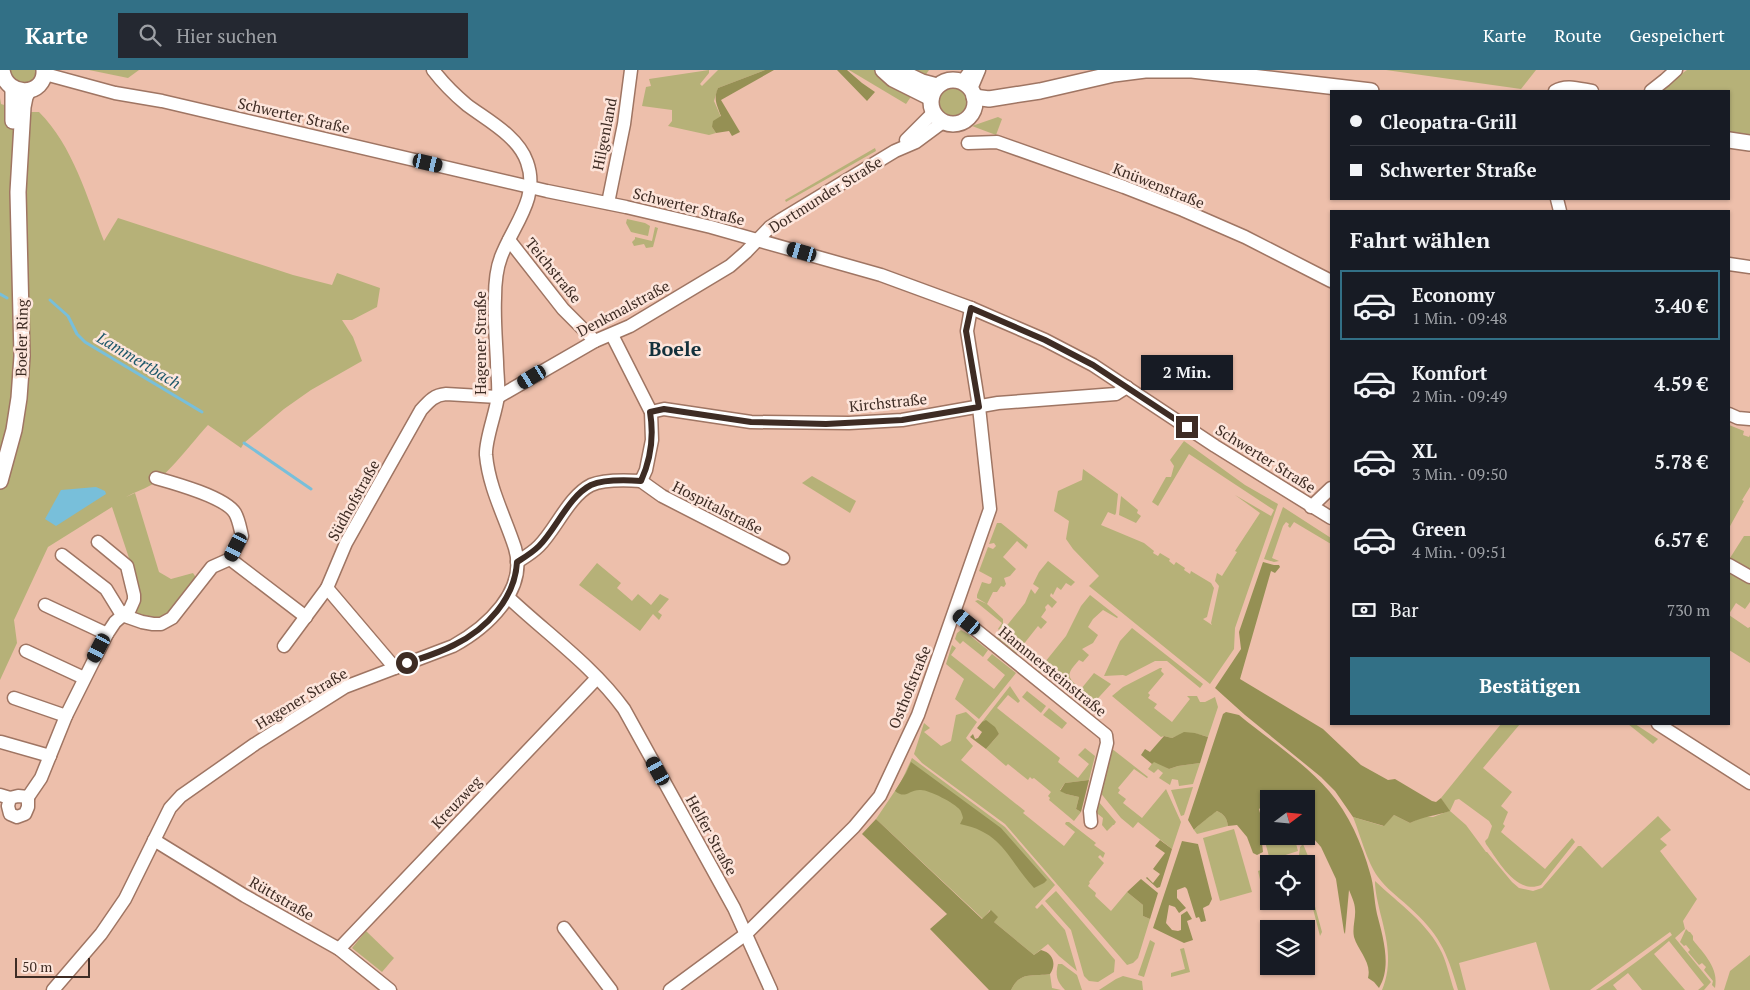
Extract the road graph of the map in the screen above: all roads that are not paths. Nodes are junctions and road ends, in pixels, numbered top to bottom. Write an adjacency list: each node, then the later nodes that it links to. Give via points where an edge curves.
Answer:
1 (2, 70): 9 (main road, via 7,84)
2 (433, 70): 19 (street, via 466,104 496,126 523,153)
3 (631, 70): 20 (street, Hilgenland)
4 (883, 70): 15 (main road)
5 (897, 70): 15 (main road, via 922,82)
6 (979, 70): 10 (street)
7 (1676, 70): 14 (street)
8 (44, 72): 9 (main road, via 39,84); 19 (street, Schwerter Straße, via 115,92)
9 (20, 90): 36 (main road, Boeler Ring, via 13,164 18,192 22,356 14,430)
10 (970, 90): 11 (main road, via 989,99 1145,70 1192,70); 15 (main road, via 950,80 941,83); 15 (main road, via 966,120 960,123 949,124)
11 (1362, 90)
12 (1556, 90): 13 (street, via 1567,87)
13 (1586, 90)
14 (1651, 90)
15 (936, 105): 22 (street, Dortmunder Straße, via 895,151 779,221)
16 (1730, 140): 18 (main road)
17 (968, 143): 25 (street, Knüwenstraße, via 997,142 1124,187 1245,237)
18 (1750, 143)
19 (530, 187): 20 (street, Schwerter Straße); 21 (street, Hagener Straße, via 528,200)
20 (608, 203): 22 (street, Schwerter Straße)
21 (509, 240): 28 (street, Teichstraße, via 563,309); 30 (street, Hagener Straße, via 496,272)
22 (757, 240): 26 (street, Schwerter Straße, via 881,274); 27 (street, Denkmalstraße, via 730,266)
23 (1730, 264): 24 (street)
24 (1750, 267)
25 (1330, 280)
26 (971, 308): 29 (street, Schwerter Straße, via 1045,340); 31 (street, Osthofstraße, via 966,331)
27 (612, 335): 28 (street, Denkmalstraße); 32 (street)
28 (594, 341): 30 (street, Denkmalstraße)
29 (1127, 387): 31 (street, Kirchstraße, via 1116,394); 39 (street, Schwerter Straße)
30 (498, 397): 45 (street, Hagener Straße, via 486,453 490,478); 48 (street, Südhofstraße, via 438,395 421,410 346,543)
31 (979, 407): 32 (street, Kirchstraße, via 902,420 834,424 751,422 664,409); 51 (street, Osthofstraße, via 990,509)
32 (650, 412): 37 (street, via 652,440)
33 (1730, 414): 34 (street)
34 (1750, 419)
35 (156, 478): 44 (street, via 200,492 226,504 234,512 242,536)
36 (0, 481)
37 (641, 481): 43 (street, Hospitalstraße, via 662,496); 45 (street, via 623,480 590,486 581,492 540,545)
38 (1330, 489): 39 (street)
39 (1311, 507): 40 (street, Schwerter Straße)
40 (1330, 517)
41 (98, 542): 52 (street, via 130,572 134,600)
42 (62, 554): 52 (street, via 106,589)
43 (783, 558)
44 (230, 559): 52 (street, via 212,567 172,618 165,622 153,624); 53 (street)
45 (517, 562): 49 (street, Hagener Straße)
46 (1730, 565): 47 (street)
47 (1750, 576)
48 (327, 588): 53 (street, Südhofstraße); 57 (street)
49 (508, 597): 57 (street, Hagener Straße, via 467,638); 59 (street, Helfer Straße)
50 (45, 605): 54 (street)
51 (955, 613): 68 (street, Hammersteinstraße, via 1106,735 1107,743 1090,811); 71 (street, Osthofstraße, via 918,715 880,796 837,846)
52 (122, 615): 54 (street)
53 (306, 617): 55 (street, Südhofstraße)
54 (107, 634): 58 (street)
55 (284, 646)
56 (26, 650): 58 (street)
57 (395, 668): 69 (street, Hagener Straße, via 345,687 181,796 170,808)
58 (84, 678): 61 (street)
59 (597, 678): 71 (street, Helfer Straße, via 624,709); 72 (street, Kreuzweg)
60 (14, 698): 61 (street)
61 (66, 716): 64 (street)
62 (1660, 725): 65 (street)
63 (1, 742): 64 (street)
64 (50, 756): 67 (street)
65 (1750, 783)
66 (5, 797): 67 (street); 67 (street, via 10,814 17,817 27,811)
67 (28, 798)
68 (1091, 822)
69 (154, 840): 72 (street, Rüttstraße); 73 (street, Hagener Straße, via 120,906 101,934)
70 (564, 928): 75 (street)
71 (746, 934): 76 (street, Osthofstraße); 77 (street, Helfer Straße)
72 (339, 949): 74 (street, Rüttstraße)
73 (53, 990)
74 (390, 990)
75 (611, 990)
76 (670, 990)
77 (770, 990)

